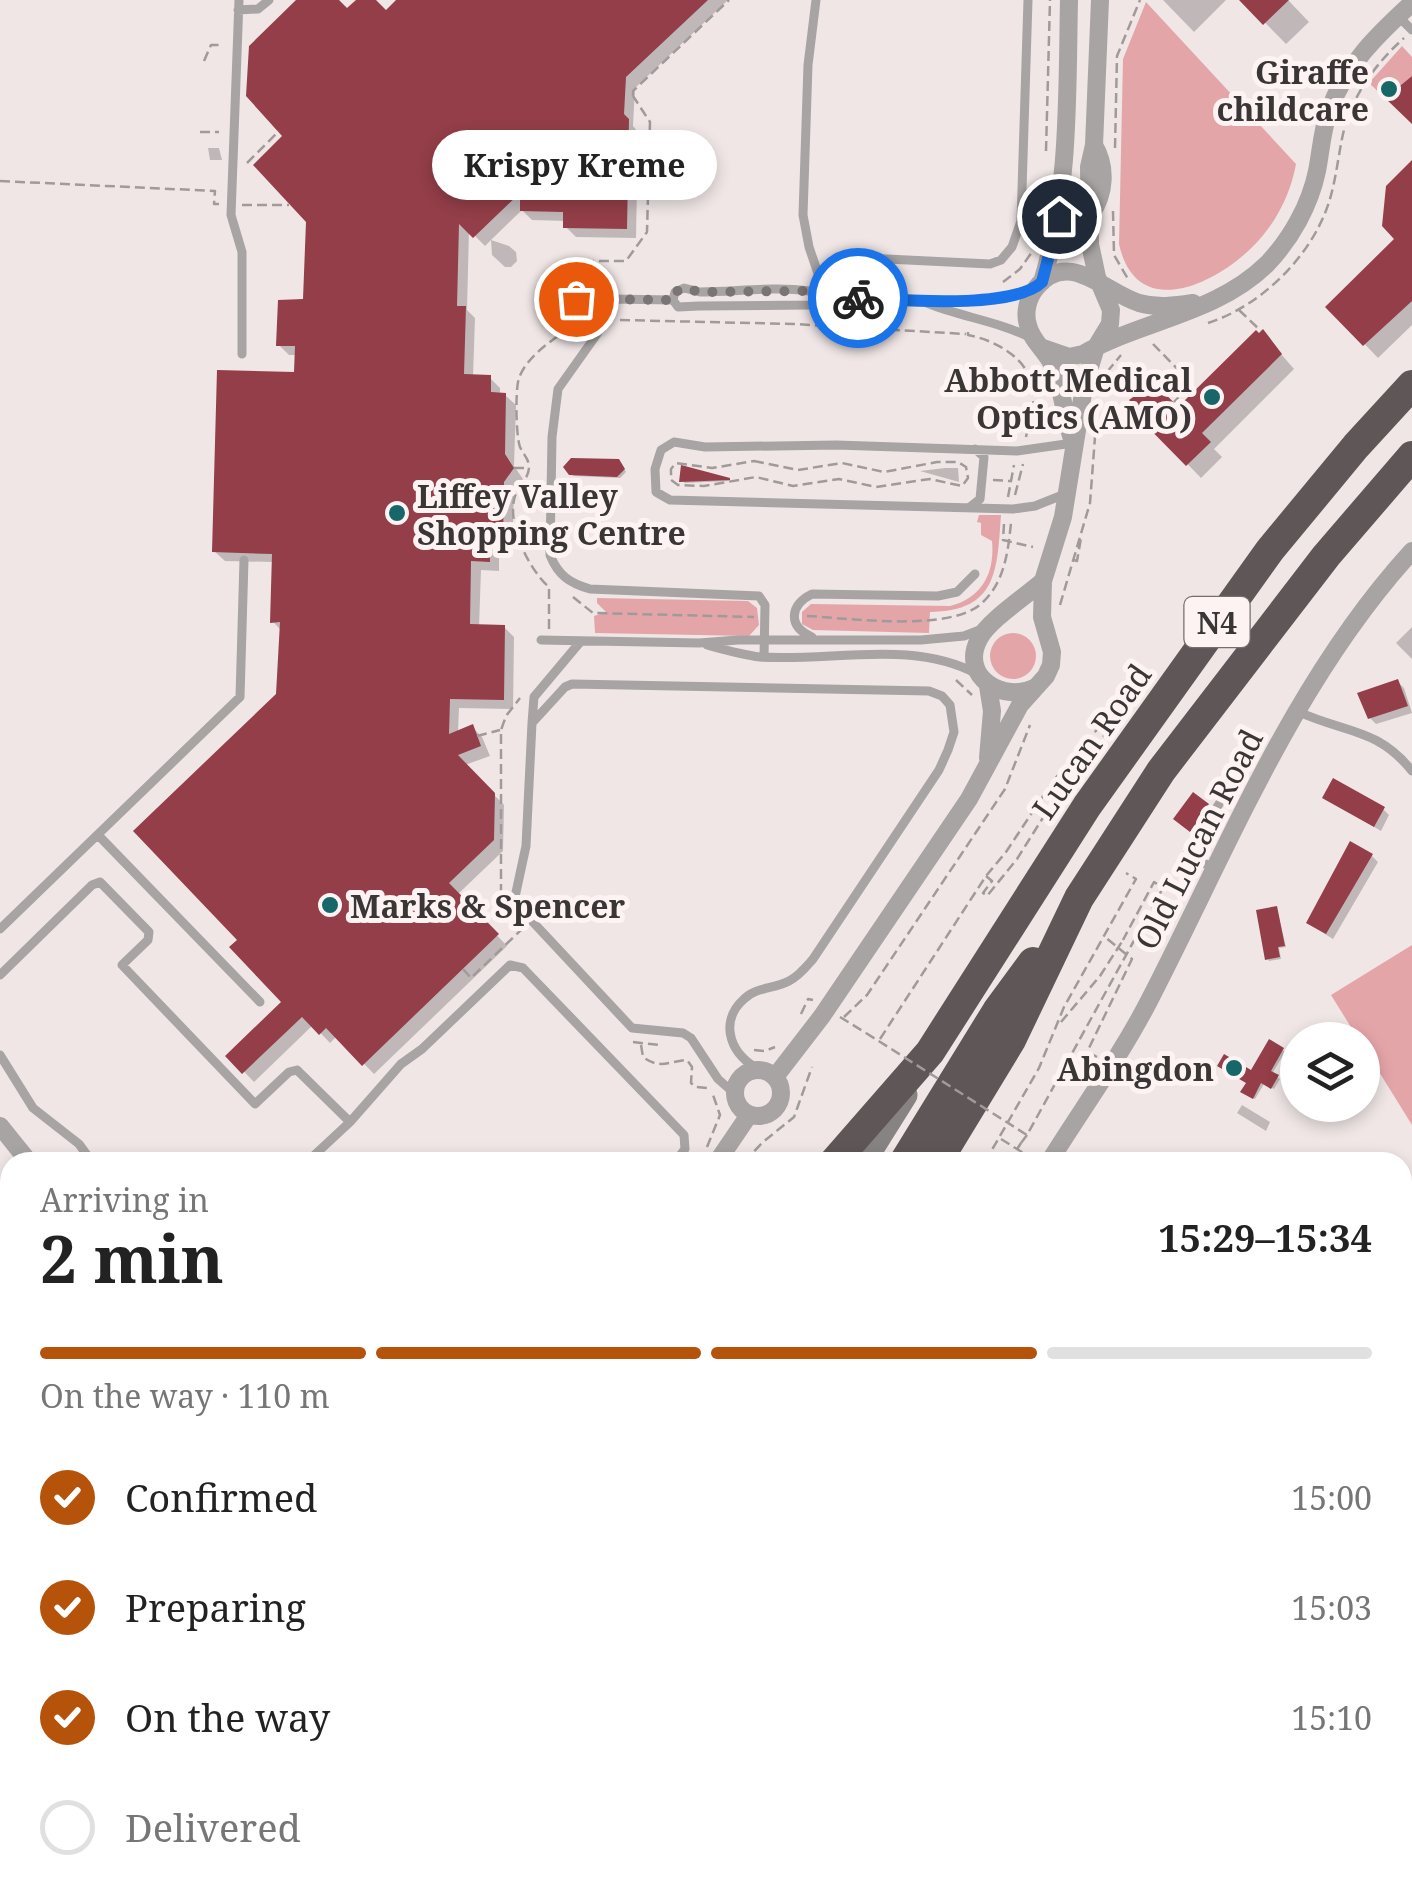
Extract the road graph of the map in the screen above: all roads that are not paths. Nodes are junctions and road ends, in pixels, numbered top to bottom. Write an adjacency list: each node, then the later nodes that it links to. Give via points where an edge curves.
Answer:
1 (269, 0): 6 (lane, via 258,9)
2 (816, 0): 11 (lane, via 803,215)
3 (1028, 0): 13 (lane, via 1023,204 1012,248 990,264 866,258 860,275)
4 (1069, 0): 9 (street, via 1063,180)
5 (1100, 0): 10 (street, via 1094,145 1102,159 1102,186 1090,216)
6 (238, 5): 20 (lane, via 231,215 242,252)
7 (1405, 10): 8 (lane); 16 (street, via 1362,50 1335,96 1310,193 1287,240 1250,278)
8 (1412, 30)
9 (1039, 285): 10 (street, via 1072,272); 17 (lane, via 1000,299); 18 (street, via 1026,310)
10 (1100, 285): 16 (street, via 1144,304); 19 (street, via 1112,310)
11 (826, 296): 13 (lane); 15 (lane, via 809,306 684,309); 15 (lane, via 684,288)
12 (548, 298): 14 (lane)
13 (877, 299): 17 (lane)
14 (612, 300): 15 (lane); 36 (lane, via 556,399 554,564 570,583 590,589 759,596)
15 (673, 300)
16 (1213, 300): 19 (street)
17 (923, 302): 18 (lane, via 998,324)
18 (1040, 345): 19 (street, via 1069,357); 22 (street, via 1058,380)
19 (1096, 347): 22 (street)
20 (242, 354)
21 (1412, 386): 52 (highway, Lucan Road / N4, via 1312,497 1218,620 1097,791)
22 (1073, 443): 23 (lane); 25 (street)
23 (972, 448): 26 (lane, via 985,463 982,494); 26 (lane, via 674,442 661,450 655,469 656,492 670,500)
24 (1412, 456): 48 (highway, N4, via 1191,729)
25 (1068, 493): 26 (lane, via 1035,506); 30 (street)
26 (970, 507)
27 (1412, 551): 41 (street, Old Lucan Road, via 1350,625)
28 (244, 560): 46 (lane, via 240,696)
29 (975, 574): 33 (lane, via 957,592 938,596 812,594 795,607 794,620 805,634)
30 (1043, 581): 31 (street); 32 (street)
31 (992, 624): 32 (street, via 1022,618); 33 (lane, via 946,639); 39 (street, via 975,650)
32 (1047, 636): 40 (street, via 1051,664)
33 (822, 639): 36 (lane)
34 (545, 640): 35 (lane)
35 (581, 641): 37 (lane); 42 (lane, via 534,697)
36 (764, 641): 37 (lane); 38 (lane)
37 (699, 644): 38 (lane)
38 (764, 657): 39 (lane, via 932,658 959,664)
39 (984, 681): 40 (street, via 1012,694); 43 (street, via 992,712)
40 (1037, 686): 43 (street)
41 (1299, 712): 44 (lane, via 1391,747); 47 (street, Old Lucan Road)
42 (532, 723): 54 (lane, via 572,684 929,691 950,706 954,732 939,770 813,960 788,982 739,1003 731,1044 748,1065); 55 (lane, via 516,904 632,1028 691,1038)
43 (988, 768): 54 (street, via 822,1016)
44 (1412, 771)
45 (1222, 801): 47 (lane, via 1188,854)
46 (98, 835): 49 (lane); 51 (lane)
47 (1213, 868): 68 (street, Old Lucan Road, via 1147,1006)
48 (1079, 898): 66 (highway); 67 (highway, N4, via 1011,1040)
49 (0, 929)
50 (0, 975): 57 (lane, via 100,882 150,932 122,965 255,1104 297,1070)
51 (260, 1002)
52 (930, 1052): 64 (highway); 65 (main road, Lucan Road)
53 (0, 1055): 60 (lane, via 33,1108)
54 (768, 1073): 55 (street, via 742,1076); 56 (street, via 782,1091 778,1106 765,1116)
55 (735, 1094): 56 (street)
56 (749, 1115): 63 (street)
57 (350, 1122): 61 (lane); 62 (lane, via 401,1064 514,964 684,1134)
58 (0, 1126): 59 (street)
59 (21, 1152)
60 (85, 1152)
61 (318, 1152)
62 (683, 1152)
63 (724, 1152)
64 (843, 1152)
65 (869, 1152)
66 (910, 1152)
67 (943, 1152)
68 (1055, 1152)

